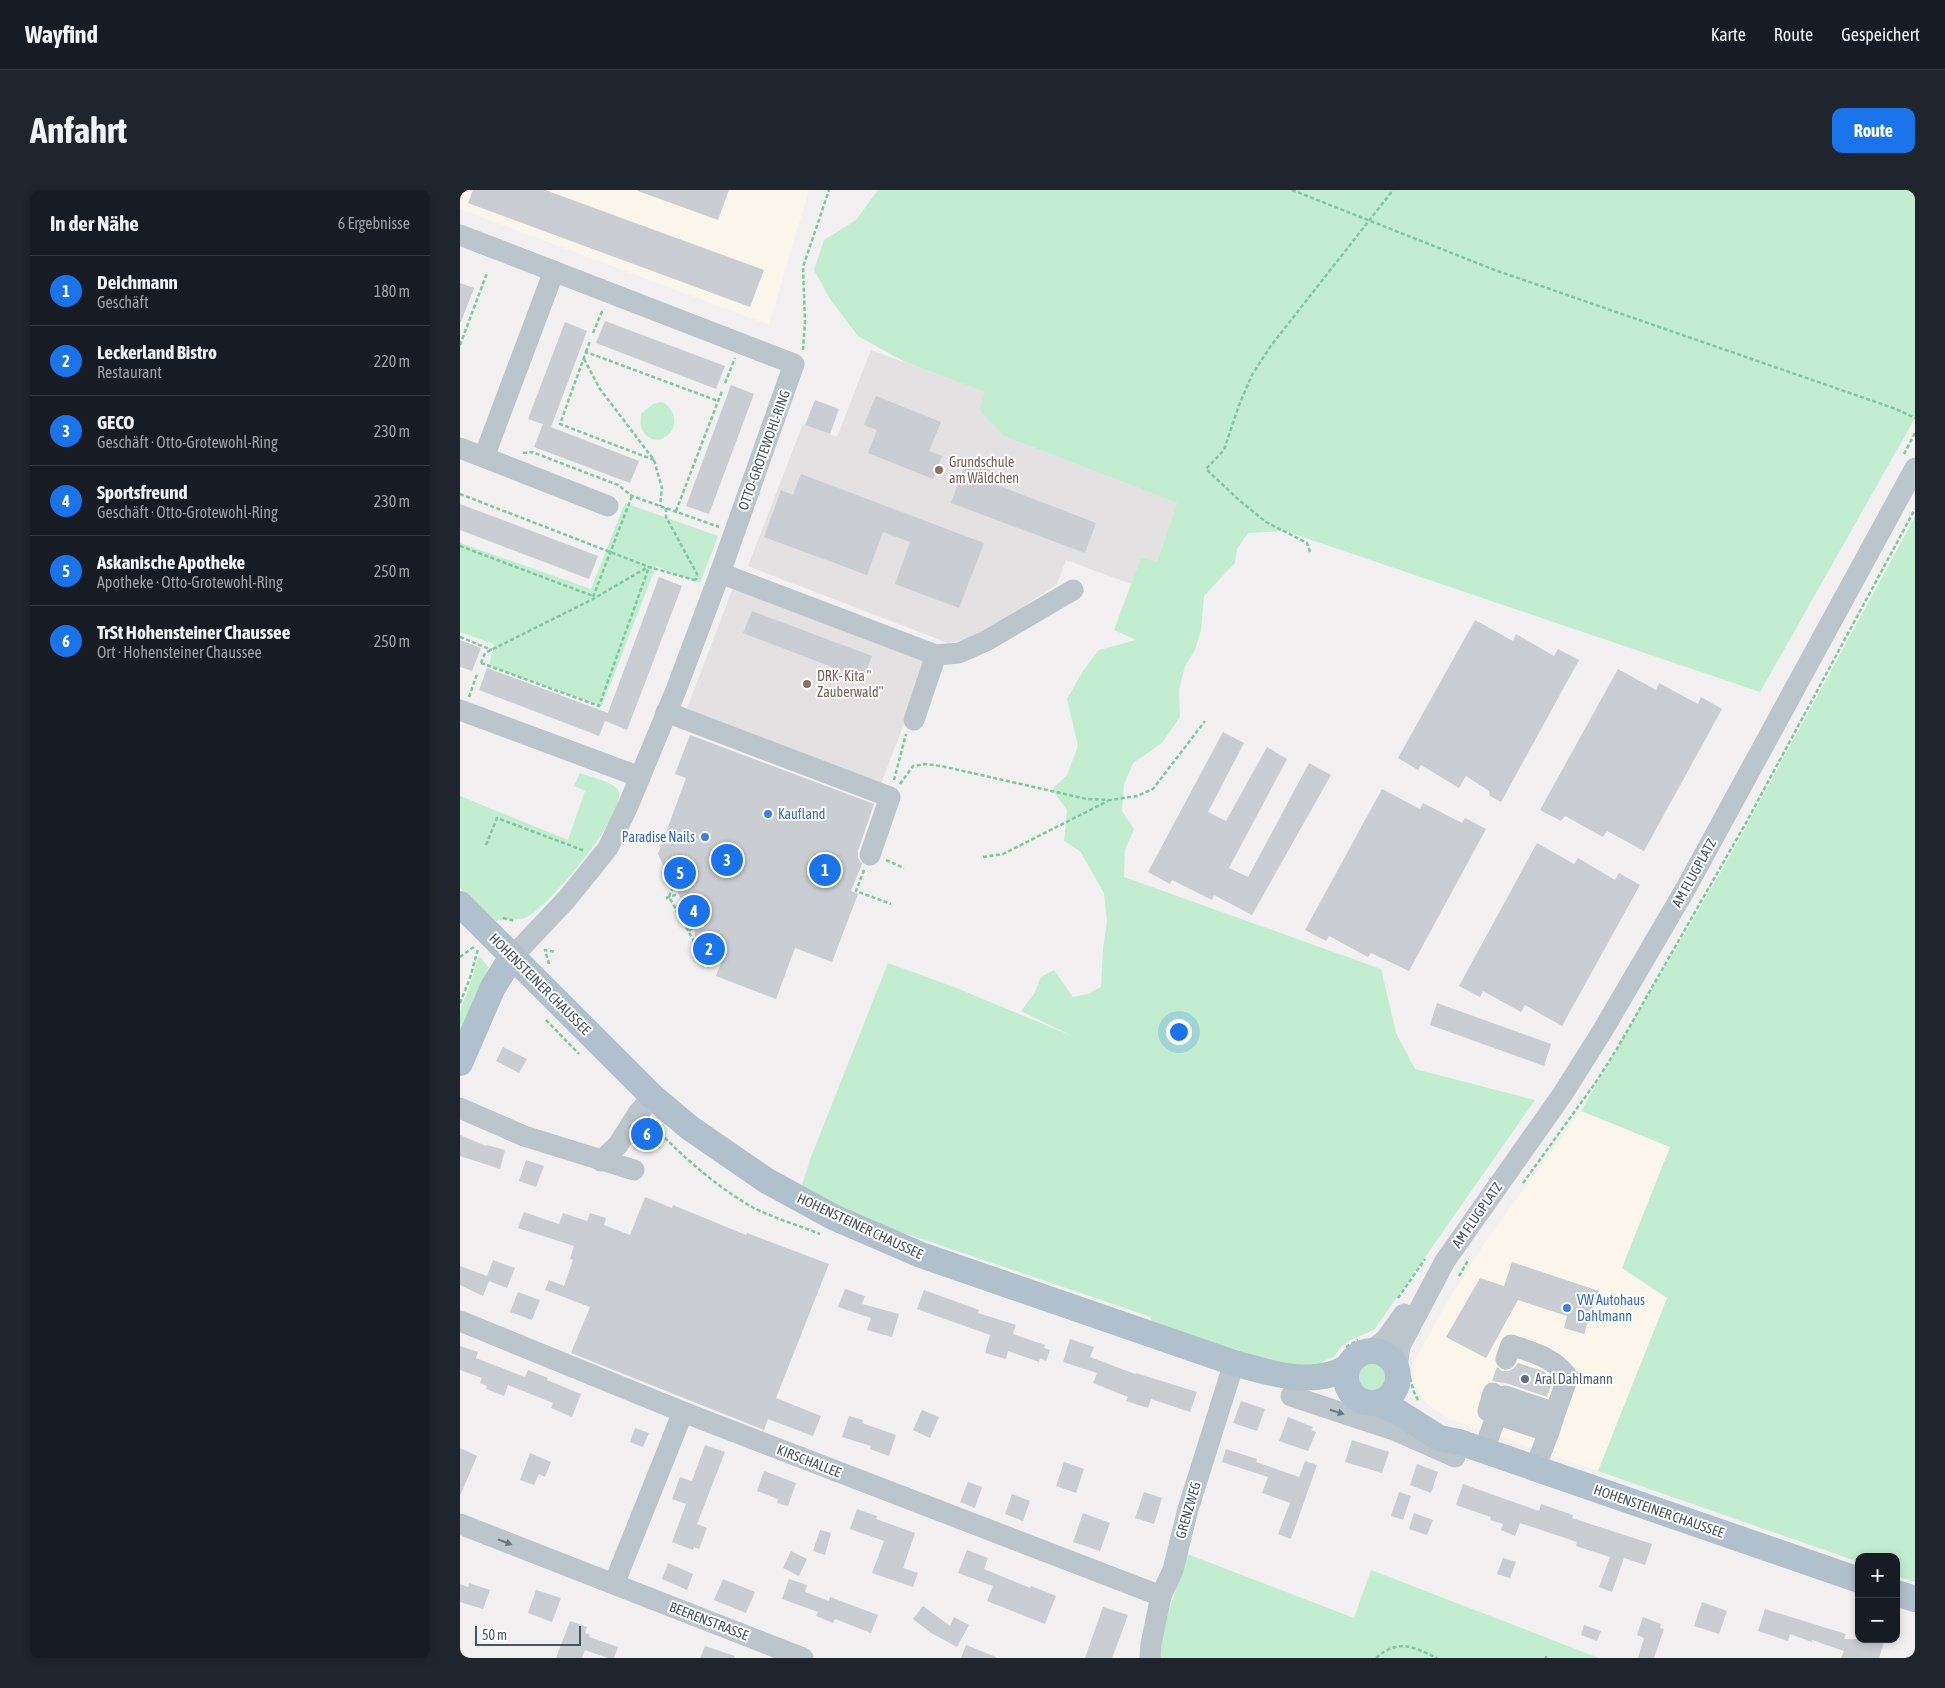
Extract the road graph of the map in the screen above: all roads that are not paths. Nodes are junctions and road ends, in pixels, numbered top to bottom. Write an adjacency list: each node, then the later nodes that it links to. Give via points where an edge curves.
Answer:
1 (460, 235): 2 (street)
2 (554, 271): 4 (street); 7 (street, OTTO-GROTEWOHL-RING, via 794,364 734,532)
3 (460, 448): 4 (street)
4 (484, 457): 6 (street)
5 (1908, 464): 22 (street, AM FLUGPLATZ, via 1771,734 1604,1030 1562,1095)
6 (608, 506)
7 (710, 580): 9 (street); 11 (street, OTTO-GROTEWOHL-RING)
8 (1074, 590): 9 (street, via 986,641 959,653)
9 (936, 655): 12 (street)
10 (464, 704): 13 (street)
11 (666, 712): 13 (street, OTTO-GROTEWOHL-RING); 14 (street, via 890,797)
12 (914, 720)
13 (640, 777): 16 (street, OTTO-GROTEWOHL-RING, via 612,840 600,858)
14 (870, 855)
15 (460, 904): 16 (main road, HOHENSTEINER CHAUSSEE)
16 (512, 957): 17 (main road, via 493,987); 18 (main road, HOHENSTEINER CHAUSSEE)
17 (460, 1063)
18 (653, 1097): 20 (street, via 618,1145); 27 (main road, HOHENSTEINER CHAUSSEE, via 690,1128 768,1181 833,1217 921,1255)
19 (460, 1108): 20 (street, via 524,1136)
20 (601, 1161): 21 (street)
21 (634, 1170)
22 (1436, 1258): 24 (street, AM FLUGPLATZ, via 1422,1287 1386,1340); 28 (street, AM FLUGPLATZ, via 1400,1346)
23 (460, 1321): 32 (street, KIRSCHALLEE)
24 (1367, 1345): 25 (main road, HOHENSTEINER CHAUSSEE, via 1355,1358); 28 (main road, via 1387,1355)
25 (1346, 1358): 27 (main road, HOHENSTEINER CHAUSSEE, via 1331,1376 1279,1375); 31 (main road, via 1346,1381)
26 (1506, 1359): 34 (street, via 1512,1345 1548,1358 1568,1377)
27 (1234, 1363): 31 (main road, HOHENSTEINER CHAUSSEE, via 1289,1385 1338,1391); 42 (street, GRENZWEG, via 1188,1509 1173,1570)
28 (1397, 1375): 31 (main road, via 1391,1396); 35 (main road, HOHENSTEINER CHAUSSEE, via 1406,1400)
29 (1493, 1394): 33 (street, via 1488,1411)
30 (1290, 1396): 35 (street, one-way to 35)
31 (1365, 1400): 35 (main road, HOHENSTEINER CHAUSSEE, via 1398,1412)
32 (683, 1412): 40 (street); 42 (street, KIRSCHALLEE)
33 (1498, 1414): 34 (street); 36 (street)
34 (1552, 1422): 37 (street)
35 (1457, 1449): 36 (main road, HOHENSTEINER CHAUSSEE)
36 (1484, 1450): 37 (main road, HOHENSTEINER CHAUSSEE)
37 (1535, 1468): 39 (main road, HOHENSTEINER CHAUSSEE)
38 (460, 1524): 40 (street, BEERENSTRASSE, one-way to 40)
39 (1855, 1579)
40 (614, 1584): 44 (street, BEERENSTRASSE)
41 (1900, 1594): 43 (main road)
42 (1161, 1596): 45 (street, GRENZWEG)
43 (1915, 1600)
44 (803, 1658)
45 (1150, 1658)

